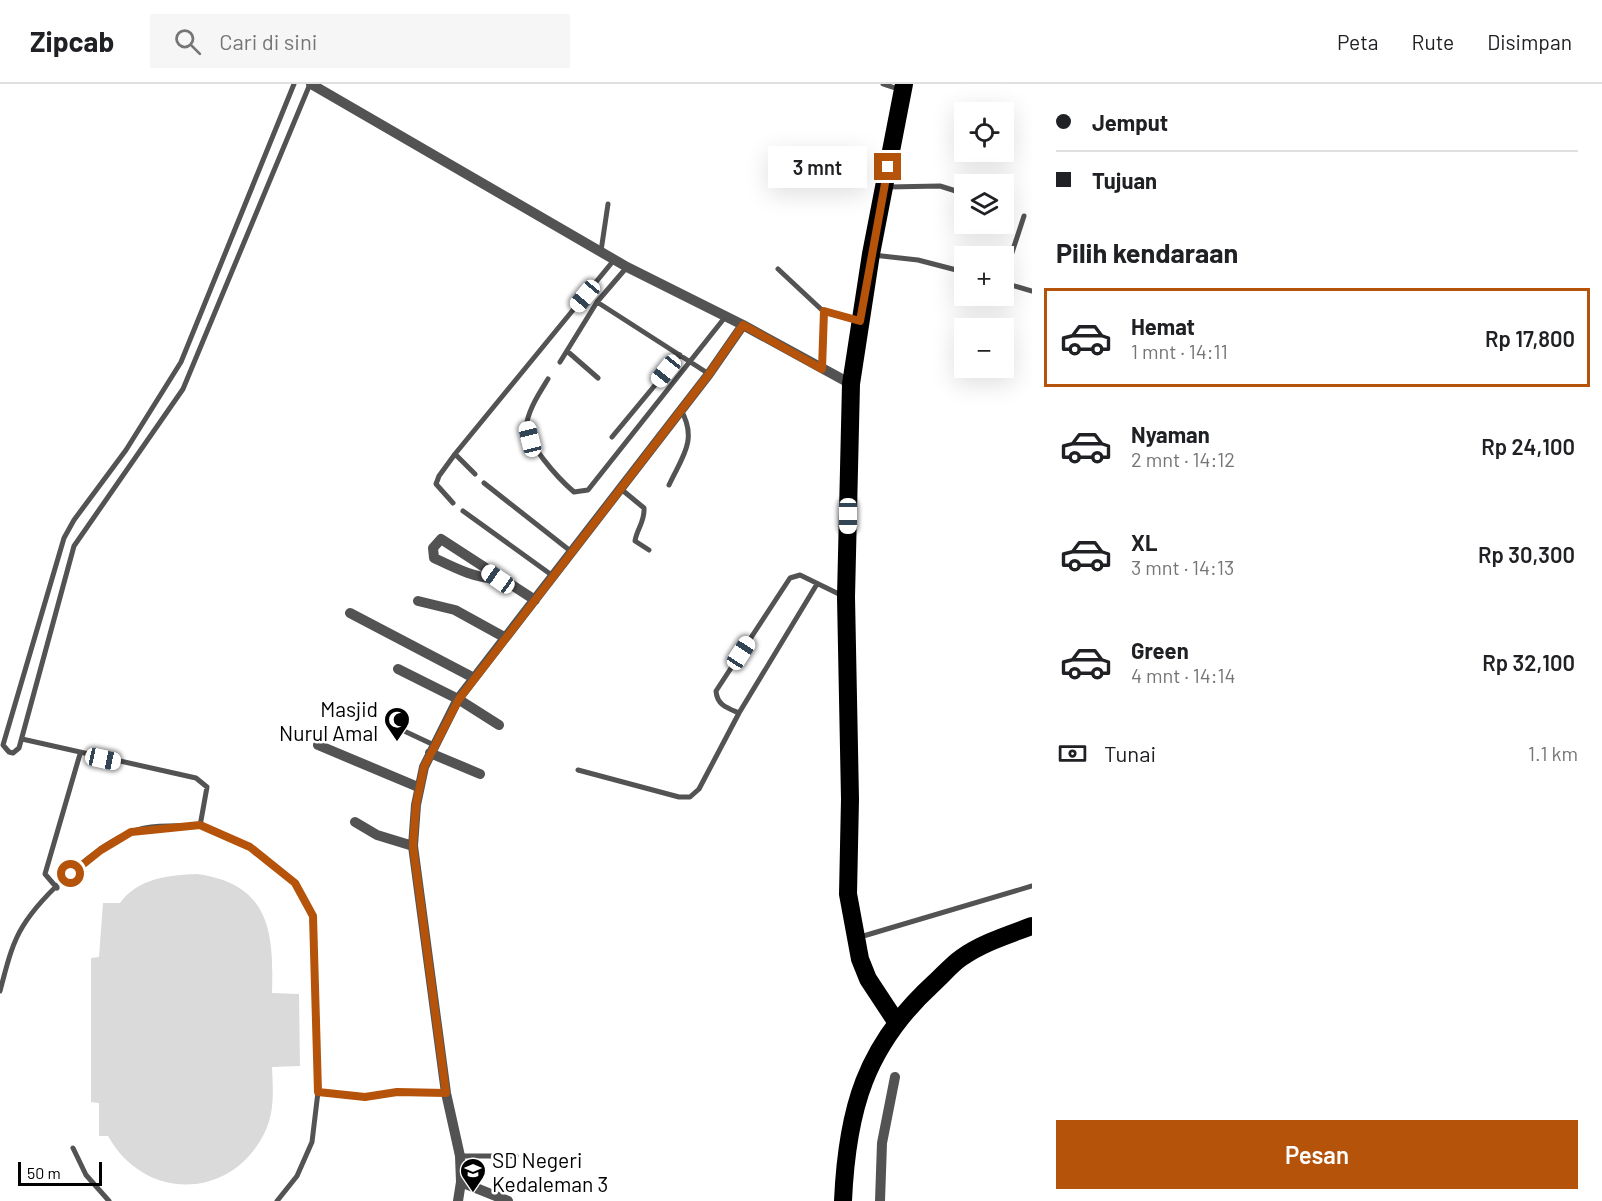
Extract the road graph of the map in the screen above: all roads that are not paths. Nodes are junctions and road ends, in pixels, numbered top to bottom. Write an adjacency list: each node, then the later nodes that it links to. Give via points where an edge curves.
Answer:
1 (294, 84): 25 (lane)
2 (311, 84): 10 (street); 29 (lane)
3 (884, 84): 4 (lane)
4 (904, 87): 5 (highway)
5 (884, 187): 6 (lane, via 940,186); 11 (highway)
6 (954, 190)
7 (608, 204): 10 (lane)
8 (1024, 216): 9 (lane)
9 (1014, 246)
10 (600, 252): 12 (street)
11 (871, 254): 15 (lane); 21 (highway)
12 (614, 260): 13 (street); 36 (lane)
13 (627, 267): 18 (lane); 20 (street)
14 (778, 269): 19 (lane)
15 (954, 269)
16 (1014, 286): 17 (lane)
17 (1032, 291)
18 (597, 302): 23 (lane); 24 (lane)
19 (824, 311): 21 (lane); 28 (lane)
20 (726, 316): 22 (street); 27 (lane)
21 (860, 321): 33 (highway)
22 (743, 325): 28 (street); 30 (street)
23 (567, 351): 26 (lane); 31 (lane)
24 (680, 354): 27 (lane); 35 (lane)
25 (181, 362): 29 (lane); 59 (lane, via 64,538 4,748 17,751)
26 (560, 362)
27 (692, 362): 30 (lane); 32 (lane, via 588,490 574,492 560,480 530,439 526,424)
28 (822, 369): 33 (street)
29 (192, 371): 59 (lane, via 165,418 74,546)
30 (709, 374): 34 (street)
31 (598, 378)
32 (548, 379)
33 (851, 384): 48 (highway)
34 (681, 410): 39 (lane, via 689,423 690,442); 40 (street)
35 (612, 437)
36 (455, 454): 37 (lane); 41 (lane, via 436,484)
37 (475, 474)
38 (484, 483): 44 (lane)
39 (669, 485)
40 (621, 489): 43 (lane, via 644,508 645,519 636,533 636,541); 44 (street)
41 (453, 503)
42 (463, 512): 45 (lane)
43 (649, 550)
44 (573, 553): 45 (street)
45 (554, 577): 49 (street)
46 (498, 579): 46 (street, via 477,577 434,558 433,548 441,540); 49 (street)
47 (817, 584): 48 (lane); 56 (lane); 56 (lane, via 800,575 790,578 716,691 723,706)
48 (846, 597): 72 (highway, via 848,894)
49 (535, 600): 52 (street)
50 (418, 601): 52 (street, via 455,610)
51 (350, 613): 54 (street)
52 (504, 637): 54 (street)
53 (398, 669): 55 (street)
54 (474, 678): 55 (street)
55 (459, 699): 57 (street); 61 (street)
56 (739, 713): 63 (lane, via 699,789 690,797)
57 (499, 725)
58 (402, 730): 61 (lane)
59 (22, 739): 62 (lane)
60 (318, 745): 65 (street)
61 (432, 749): 64 (street); 65 (street)
62 (80, 754): 67 (lane, via 202,781 207,787); 70 (lane, via 45,874)
63 (578, 770)
64 (480, 774)
65 (418, 787): 68 (street)
66 (355, 822): 68 (street, via 377,835)
67 (200, 825): 70 (lane, via 131,832 101,850); 78 (lane, via 250,847 295,883 313,916)
68 (413, 846): 79 (street)
69 (1032, 886): 72 (lane)
70 (57, 888): 75 (lane, via 24,925 9,956)
71 (1032, 926): 74 (highway, via 995,939 961,958)
72 (855, 938): 76 (highway, via 868,979)
73 (1032, 938): 74 (highway)
74 (933, 984): 76 (highway)
75 (0, 991)
76 (897, 1023): 88 (highway, via 872,1062 856,1101 847,1146)
77 (894, 1077): 89 (street, via 882,1143)
78 (318, 1092): 79 (lane, via 365,1097 397,1092); 85 (lane, via 312,1142 297,1176)
79 (446, 1093): 81 (street)
80 (73, 1148): 84 (lane, via 86,1175)
81 (460, 1156): 82 (lane); 83 (street)
82 (516, 1156)
83 (461, 1182): 86 (street); 87 (street)
84 (109, 1201)
85 (277, 1201)
86 (458, 1201)
87 (508, 1201)
88 (843, 1201)
89 (880, 1201)

